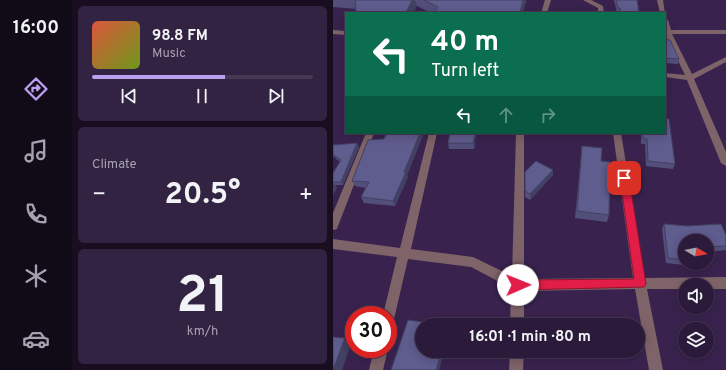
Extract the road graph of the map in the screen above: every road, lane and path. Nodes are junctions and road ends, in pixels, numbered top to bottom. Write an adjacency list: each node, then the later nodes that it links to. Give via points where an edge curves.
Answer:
1 (548, 0): 4 (street)
2 (586, 0): 5 (street, via 601,7)
3 (660, 0): 6 (street)
4 (544, 12)
5 (601, 12)
6 (663, 12)
7 (666, 32): 8 (street); 13 (street)
8 (726, 32)
9 (345, 33): 10 (street)
10 (334, 35)
11 (726, 59): 13 (street)
12 (666, 75): 13 (street)
13 (690, 78): 18 (street)
14 (371, 134): 19 (street)
15 (433, 134): 21 (street)
16 (520, 134): 24 (street)
17 (617, 134): 23 (street)
18 (726, 163)
19 (333, 226)
20 (333, 244): 21 (street)
21 (404, 253): 24 (street, via 473,262); 25 (street)
22 (726, 283): 23 (street)
23 (640, 284): 24 (street); 31 (street)
24 (518, 285): 26 (street)
25 (391, 306)
26 (517, 318)
27 (379, 358): 29 (street)
28 (517, 358): 30 (street)
29 (376, 370)
30 (516, 370)
31 (656, 370)

